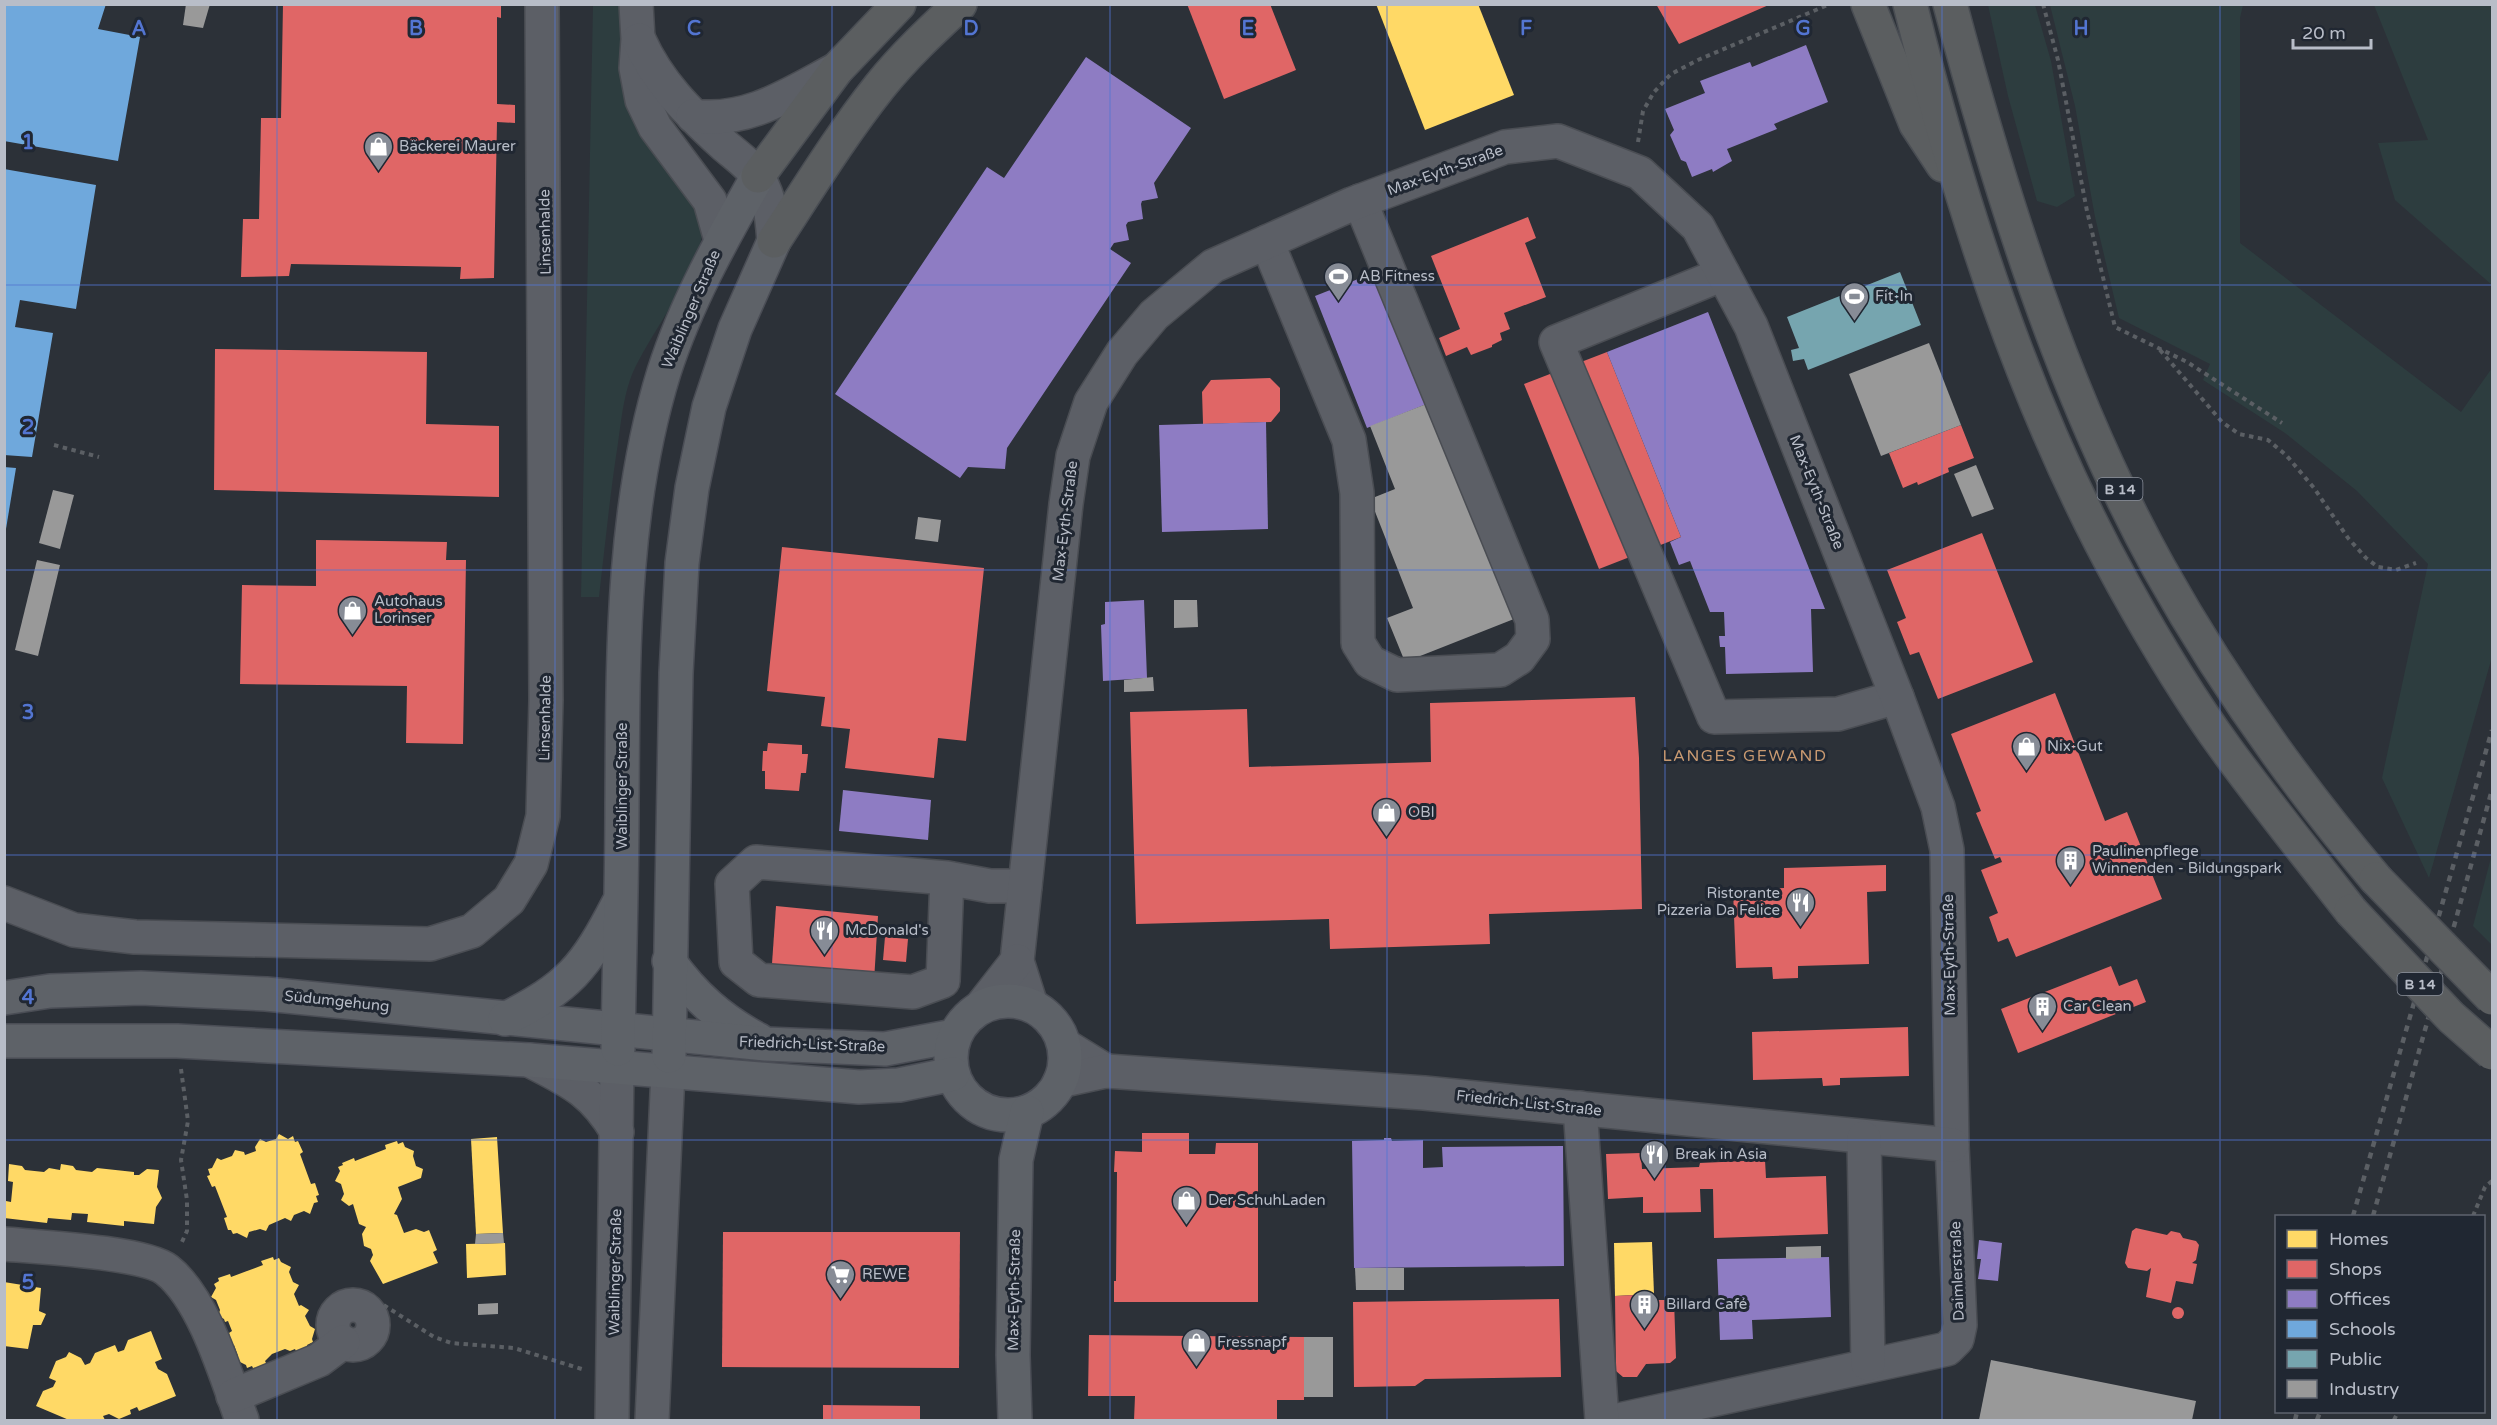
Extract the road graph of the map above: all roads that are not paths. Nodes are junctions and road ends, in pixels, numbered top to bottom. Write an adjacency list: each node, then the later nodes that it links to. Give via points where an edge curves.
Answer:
1 (542, 4): 22 (street, Linsenhalde, via 545,723 543,816 531,864 509,900 472,931 430,944 135,937 74,930)
2 (636, 4): 8 (street)
3 (899, 4): 9 (highway)
4 (960, 4): 15 (highway, via 881,85)
5 (1868, 4): 12 (highway, via 1916,124)
6 (1910, 4): 12 (highway, B 14)
7 (1950, 4): 26 (highway, B 14, bridge, via 1999,177 2042,302 2116,482 2158,566 2255,725 2322,816 2376,879)
8 (638, 39): 10 (street, via 656,71); 14 (street, via 636,68 642,100 655,127 710,201)
9 (837, 69): 10 (street, via 766,107 713,118); 11 (highway)
10 (693, 116): 11 (street)
11 (758, 176): 14 (main road, Waiblinger Straße); 15 (street, via 772,207)
12 (1961, 192): 36 (highway, B 14, bridge, via 2005,320 2080,500 2170,663 2225,747 2351,911 2451,1017)
13 (1360, 201): 16 (street, Max-Eyth-Straße); 16 (street, via 1532,620 1533,639 1519,658 1500,670 1397,675 1370,662 1358,643 1357,493 1349,440); 17 (street, Max-Eyth-Straße, via 1505,147 1558,141 1640,173 1698,227)
14 (721, 240): 21 (main road, Waiblinger Straße, via 664,371 636,501 626,598)
15 (774, 241): 23 (main road, via 735,329 709,407 692,488 682,563 676,674)
16 (1267, 242): 20 (street, Max-Eyth-Straße, via 1214,266 1154,315 1122,353 1091,402 1073,456 1065,504)
17 (1723, 274): 18 (street, Max-Eyth-Straße, via 1751,326); 18 (street, via 1556,342 1714,717 1838,714)
18 (1897, 697): 48 (street, Max-Eyth-Straße, via 1938,807 1947,850)
19 (947, 878): 19 (street, via 756,862 732,884 736,962 759,980 913,992 943,981); 20 (street, via 990,886)
20 (1025, 886): 24 (street, Max-Eyth-Straße)
21 (622, 897): 29 (main road, via 598,942 568,980); 30 (main road, Waiblinger Straße)
22 (4, 903)
23 (669, 961): 31 (main road); 34 (main road, via 723,1019)
24 (1017, 961): 27 (street, Max-Eyth-Straße); 28 (street)
25 (4, 998): 29 (main road, Südumgehung, via 141,988 266,994)
26 (2493, 998)
27 (1031, 1005): 28 (main road, via 1001,1000); 35 (main road, via 1048,1016)
28 (981, 1007): 32 (main road, via 963,1020)
29 (505, 1019): 30 (main road, Südumgehung)
30 (618, 1029): 31 (main road, Südumgehung); 38 (main road, Waiblinger Straße)
31 (669, 1035): 34 (main road, Friedrich-List-Straße); 40 (main road)
32 (954, 1036): 34 (main road, Friedrich-List-Straße, via 885,1049); 41 (main road)
33 (4, 1041): 37 (main road, via 177,1041)
34 (766, 1044)
35 (1064, 1045): 39 (street, Friedrich-List-Straße); 42 (main road, via 1065,1064)
36 (2493, 1053)
37 (529, 1060): 38 (main road); 46 (street, via 589,1095)
38 (617, 1067): 40 (main road); 46 (street, Waiblinger Straße)
39 (1106, 1071): 42 (street, Friedrich-List-Straße); 44 (street, Friedrich-List-Straße)
40 (668, 1072): 41 (main road, via 859,1087 899,1085); 55 (street)
41 (952, 1074): 43 (main road, via 962,1093)
42 (1060, 1081): 45 (main road, via 1051,1096)
43 (976, 1106): 45 (main road, via 996,1114); 49 (main road)
44 (1580, 1108): 47 (street, Friedrich-List-Straße); 57 (street)
45 (1027, 1112): 49 (main road, Max-Eyth-Straße)
46 (617, 1132): 54 (street, Waiblinger Straße)
47 (1864, 1138): 48 (street, Friedrich-List-Straße); 52 (street)
48 (1952, 1145): 52 (street, Daimlerstraße, via 1960,1325 1957,1339 1947,1349)
49 (1016, 1160): 56 (main road, Max-Eyth-Straße)
50 (4, 1244): 53 (street, via 96,1252 149,1261 167,1269 197,1305)
51 (367, 1309): 53 (street, via 355,1304 337,1312 334,1332 343,1342)
52 (1868, 1364): 58 (street, Daimlerstraße)
53 (238, 1408)
54 (612, 1420)
55 (652, 1420)
56 (1015, 1420)
57 (1602, 1420)
58 (1619, 1420)

